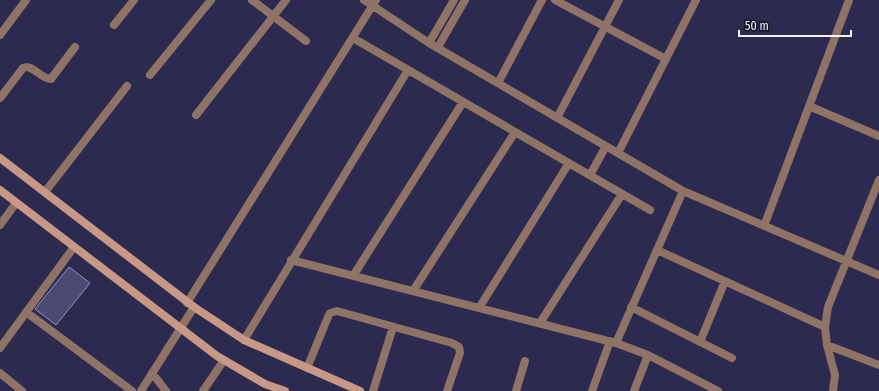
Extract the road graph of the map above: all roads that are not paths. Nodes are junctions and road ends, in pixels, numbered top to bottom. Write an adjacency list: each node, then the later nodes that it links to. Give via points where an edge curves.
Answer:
1 (26, 0): 18 (street)
2 (134, 0): 16 (street)
3 (211, 0): 26 (street)
4 (252, 0): 15 (street)
5 (286, 0): 15 (street)
6 (364, 0): 14 (street)
7 (454, 0): 21 (street)
8 (465, 0): 23 (street)
9 (542, 0): 27 (street)
10 (555, 0): 17 (street)
11 (619, 0): 17 (street)
12 (696, 0): 24 (street)
13 (849, 0): 31 (street)
14 (374, 3): 19 (street); 21 (street)
15 (273, 16): 20 (street); 32 (street)
16 (114, 25)
17 (605, 27): 24 (street); 33 (street)
18 (0, 35)
19 (353, 38): 25 (street); 58 (street)
20 (306, 42)
21 (429, 43): 23 (street)
22 (75, 47): 29 (street, via 51,79 30,68 23,68)
23 (438, 48): 27 (street)
24 (666, 59): 37 (street)
25 (408, 70): 30 (street); 52 (street)
26 (150, 75)
27 (498, 83): 33 (street)
28 (127, 86): 44 (street)
29 (0, 98)
30 (463, 102): 34 (street); 55 (street)
31 (809, 106): 35 (street); 49 (street)
32 (196, 115)
33 (557, 118): 36 (street)
34 (515, 132): 39 (street); 57 (street)
35 (879, 136)
36 (606, 146): 37 (street); 40 (street)
37 (618, 153): 43 (street)
38 (0, 158): 44 (main road)
39 (569, 163): 40 (street); 60 (street)
40 (590, 175): 45 (street)
41 (879, 180): 53 (street)
42 (0, 190): 46 (main road)
43 (683, 191): 49 (street); 51 (street)
44 (45, 192): 58 (main road)
45 (622, 194): 47 (street); 62 (street)
46 (16, 203): 48 (street); 50 (main road)
47 (650, 210)
48 (0, 225)
49 (764, 226): 53 (street)
50 (74, 247): 61 (street); 65 (main road)
51 (657, 250): 56 (street); 59 (street)
52 (291, 260): 55 (street); 66 (street)
53 (845, 262): 54 (street); 64 (street, via 828,307)
54 (879, 275)
55 (354, 276): 57 (street)
56 (725, 281): 64 (street); 68 (street)
57 (413, 291): 60 (street)
58 (191, 305): 65 (street); 66 (main road)
59 (631, 307): 67 (street); 68 (street)
60 (479, 308): 62 (street)
61 (26, 312): 70 (street); 81 (street)
62 (540, 323): 67 (street)
63 (393, 327): 76 (street, via 338,311 333,312 328,317); 87 (street); 88 (street, via 459,347 460,353)
64 (825, 327): 69 (street)
65 (180, 329): 73 (main road); 78 (street)
66 (244, 340): 76 (main road)
67 (613, 342): 71 (street); 90 (street)
68 (700, 342): 72 (street)
69 (827, 345): 75 (street); 93 (street, via 835,375)
70 (0, 348)
71 (648, 355): 91 (street); 92 (street)
72 (732, 358)
73 (224, 360): 79 (main road); 84 (street)
74 (525, 361): 89 (street)
75 (879, 365)
76 (307, 368): 86 (main road)
77 (0, 373): 80 (street)
78 (152, 373): 82 (street); 83 (street)
79 (264, 387): 85 (main road)
80 (22, 391)
81 (132, 391)
82 (140, 391)
83 (166, 391)
84 (203, 391)
85 (285, 391)
86 (360, 391)
87 (373, 391)
88 (447, 391)
89 (516, 391)
90 (592, 391)
91 (634, 391)
92 (718, 391)
93 (833, 391)

